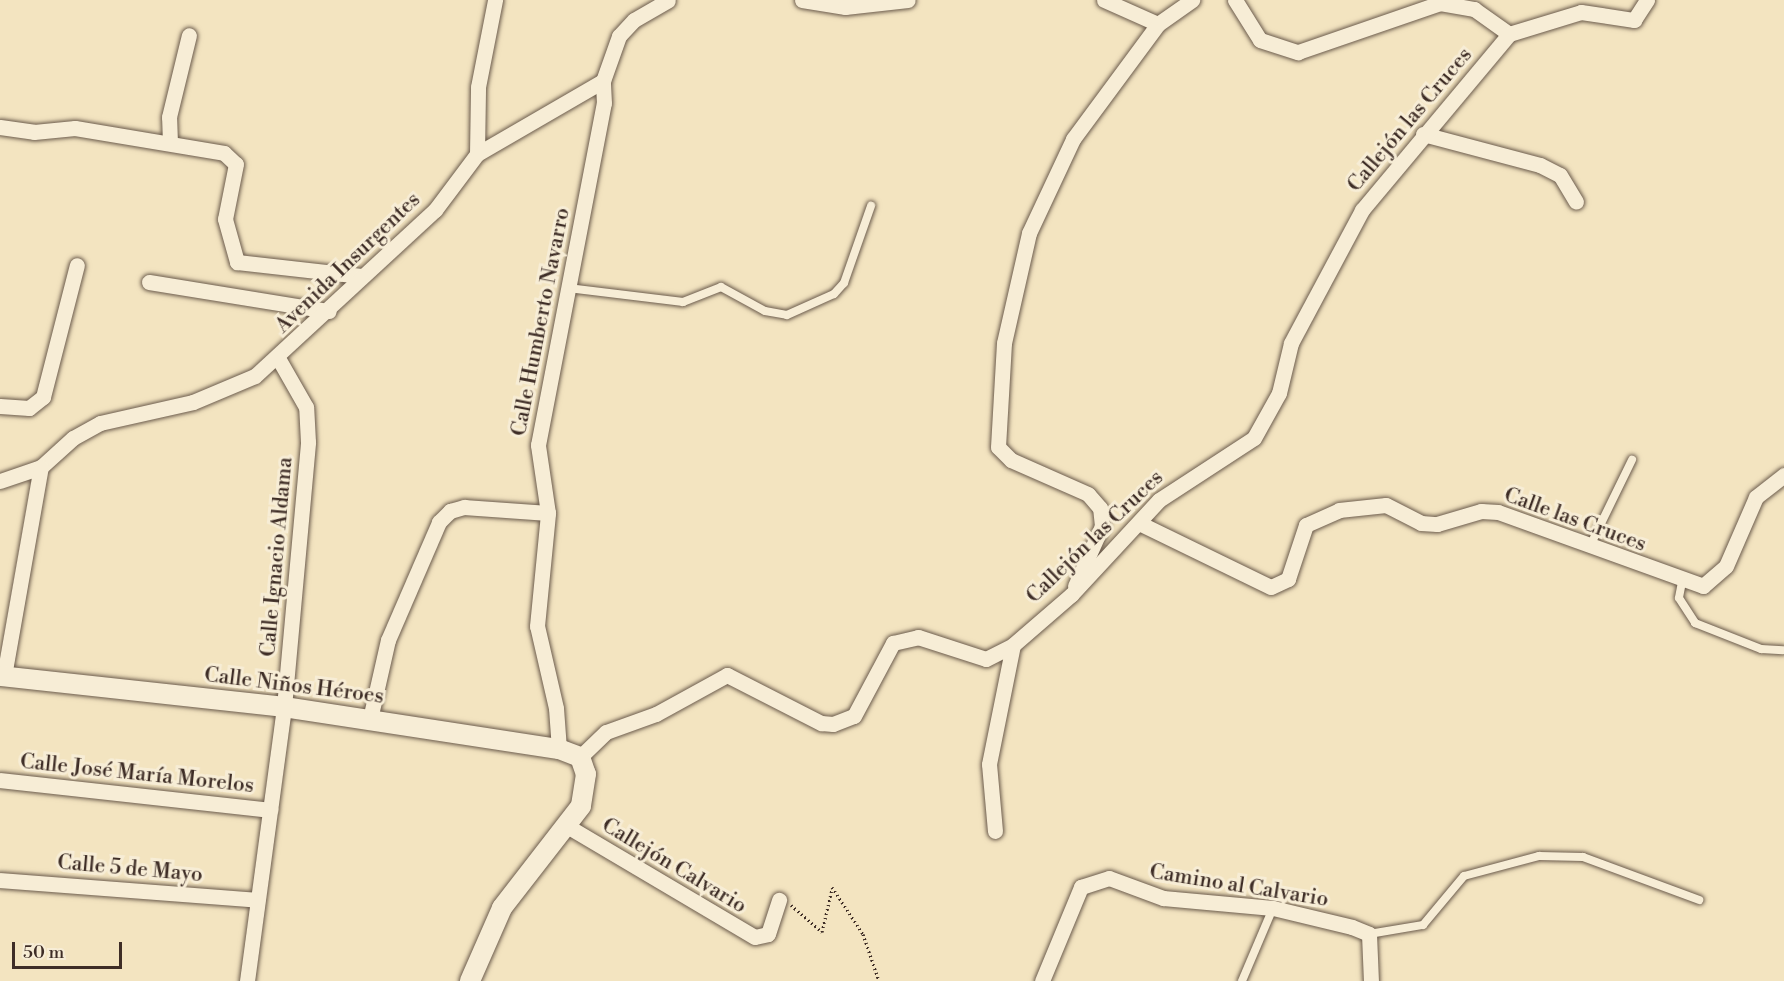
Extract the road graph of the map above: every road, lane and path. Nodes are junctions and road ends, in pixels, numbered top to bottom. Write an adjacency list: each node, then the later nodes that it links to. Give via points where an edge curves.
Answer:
1 (495, 0): 16 (street, via 478,87)
2 (668, 0): 12 (street, via 619,36)
3 (802, 0): 4 (street, via 845,8)
4 (908, 0)
5 (1104, 0): 9 (street)
6 (1192, 0): 9 (street)
7 (1235, 0): 10 (street, via 1260,40 1298,52 1440,3 1474,9)
8 (1647, 0): 10 (street, via 1634,20 1581,12)
9 (1158, 24): 34 (street, via 1073,139 1049,187 1029,233 1004,343 998,447 1011,460 1088,494 1100,508 1102,526)
10 (1509, 34): 14 (street, Callejón las Cruces)
11 (189, 35): 15 (street, via 169,117)
12 (603, 81): 16 (street, Avenida Insurgentes); 22 (street, Calle Humberto Navarro, via 604,103)
13 (0, 127): 15 (street, via 34,132 75,128)
14 (1423, 134): 17 (street, via 1540,165 1560,175); 31 (street, Callejón las Cruces, via 1362,210 1291,343 1286,373 1263,426 1226,459 1159,500)
15 (170, 143): 20 (street, via 224,153 236,164 225,219 237,262)
16 (477, 154): 20 (street, Avenida Insurgentes, via 441,203)
17 (1576, 202)
18 (871, 206): 22 (lane, via 844,283 834,294 787,315 765,311 721,287 683,302)
19 (77, 266): 25 (street, via 43,397 29,408)
20 (361, 276): 23 (street, Avenida Insurgentes)
21 (148, 282): 23 (street)
22 (568, 288): 30 (street, Calle Humberto Navarro, via 538,445)
23 (328, 311): 24 (street, Avenida Insurgentes)
24 (278, 358): 27 (street, Avenida Insurgentes, via 255,376 193,402 100,423 73,438); 38 (street, Calle Ignacio Aldama, via 306,407 308,442)
25 (0, 406)
26 (1632, 460): 32 (lane)
27 (41, 467): 29 (street, Avenida Insurgentes); 37 (street)
28 (1784, 475): 33 (street, Calle las Cruces, via 1746,512 1716,580 1703,586)
29 (0, 481)
30 (548, 513): 39 (street, via 464,507 450,511 439,522 388,640); 40 (street, Calle Humberto Navarro, via 537,626 556,708)
31 (1141, 524): 32 (street, Calle las Cruces, via 1271,587 1288,579 1306,525 1369,503 1437,524 1481,511 1498,512); 34 (street, Callejón las Cruces)
32 (1590, 546): 33 (street, Calle las Cruces)
33 (1682, 582): 36 (lane, via 1679,597 1695,623 1761,649)
34 (1071, 595): 35 (street, Callejón las Cruces)
35 (1013, 645): 41 (street, Callejón las Cruces, via 986,659 918,637 893,643 854,716 833,724 821,723 727,675 656,714 606,732); 45 (street, via 989,764)
36 (1783, 650)
37 (2, 676): 38 (street, Calle Niños Héroes)
38 (284, 707): 39 (street, Calle Niños Héroes); 43 (street, Calle Ignacio Aldama)
39 (370, 719): 40 (street, Calle Niños Héroes)
40 (559, 749): 41 (street, Calle Niños Héroes)
41 (580, 757): 44 (street, via 586,791)
42 (0, 780): 43 (street, Calle José María Morelos)
43 (270, 810): 47 (street, Calle Ignacio Aldama)
44 (567, 826): 48 (street, Callejón Calvario, via 745,933 762,937); 53 (street, via 502,908)
45 (995, 831)
46 (0, 880): 47 (street, Calle 5 de Mayo)
47 (257, 900): 52 (street, Calle Ignacio Aldama)
48 (779, 900): 54 (path, via 810,917 822,932 832,887 863,934)
49 (1699, 900): 51 (lane, via 1583,857 1539,856 1464,876 1423,925)
50 (1274, 908): 51 (street, Camino al Calvario, via 1314,915); 55 (street, Camino al Calvario, via 1163,898 1109,878 1093,880 1081,887); 56 (lane)
51 (1369, 934): 57 (street)
52 (247, 981)
53 (470, 981)
54 (879, 981)
55 (1042, 981)
56 (1242, 981)
57 (1371, 981)

